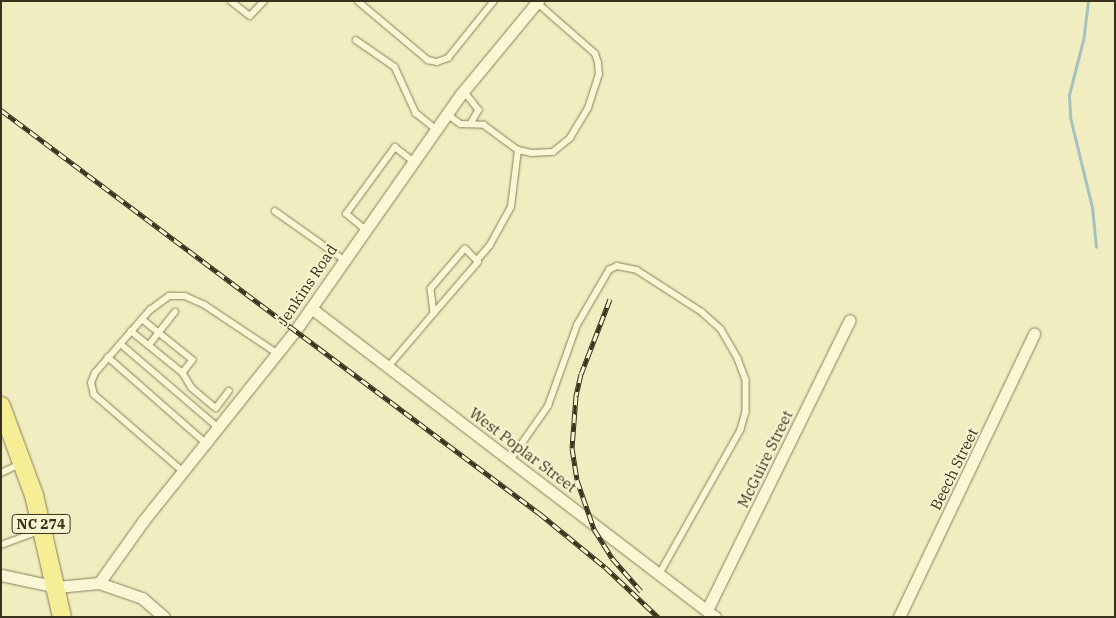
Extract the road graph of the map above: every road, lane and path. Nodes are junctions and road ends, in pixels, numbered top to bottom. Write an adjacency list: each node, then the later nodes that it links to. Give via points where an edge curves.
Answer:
1 (231, 1): 2 (lane, via 250,16)
2 (264, 1)
3 (358, 1): 4 (lane, via 428,60 437,62 448,58)
4 (494, 1)
5 (537, 2): 7 (street, Jenkins Road); 11 (lane, via 595,54 599,75 588,108 570,138 553,152 541,154)
6 (356, 40): 10 (lane, via 395,67 416,114)
7 (464, 91): 8 (street, Jenkins Road); 9 (lane, via 479,110)
8 (447, 114): 9 (lane, via 461,124); 10 (street, Jenkins Road)
9 (471, 124): 11 (lane, via 484,125)
10 (436, 129): 12 (street, Jenkins Road)
11 (518, 150): 16 (lane, via 511,206 490,245)
12 (413, 161): 14 (street, Jenkins Road); 14 (lane, via 395,147 346,214)
13 (275, 210): 15 (lane)
14 (364, 229): 15 (street, Jenkins Road)
15 (343, 259): 17 (street, Jenkins Road)
16 (478, 259): 19 (lane); 19 (lane, via 462,250 431,289)
17 (310, 308): 27 (street, Jenkins Road); 29 (street, West Poplar Street)
18 (175, 312): 23 (lane)
19 (434, 313): 29 (lane)
20 (142, 319): 22 (lane); 23 (lane); 27 (lane, via 169,296 185,296 240,326)
21 (850, 320): 45 (street, McGuire Street)
22 (131, 332): 25 (lane); 26 (lane)
23 (159, 333): 26 (lane); 30 (lane, via 193,360)
24 (1034, 334): 48 (street, Beech Street)
25 (121, 344): 28 (lane); 33 (lane)
26 (148, 346): 30 (lane)
27 (277, 353): 33 (street, Jenkins Road)
28 (108, 357): 34 (lane); 37 (lane, via 91,383 94,395)
29 (388, 367): 35 (street, West Poplar Street)
30 (182, 373): 31 (lane, via 192,388 216,408)
31 (229, 391)
32 (3, 413): 36 (main road, NC 274)
33 (219, 428): 34 (street, Jenkins Road)
34 (206, 443): 37 (street, Jenkins Road)
35 (511, 460): 41 (street, West Poplar Street); 41 (lane, via 548,406 577,325 609,270 617,266 637,270 702,312 721,329 738,359 746,380 746,412 741,430)
36 (24, 462): 38 (lane); 39 (main road, NC 274)
37 (183, 472): 43 (street, Jenkins Road)
38 (1, 473)
39 (43, 530): 40 (lane); 44 (main road, NC 274)
40 (1, 545)
41 (660, 574): 45 (street, West Poplar Street)
42 (1, 575): 44 (street)
43 (99, 584): 44 (street); 47 (street, via 142,598)
44 (57, 587): 46 (main road, NC 274)
45 (711, 614)
46 (62, 617)
47 (164, 617)
48 (899, 617)

